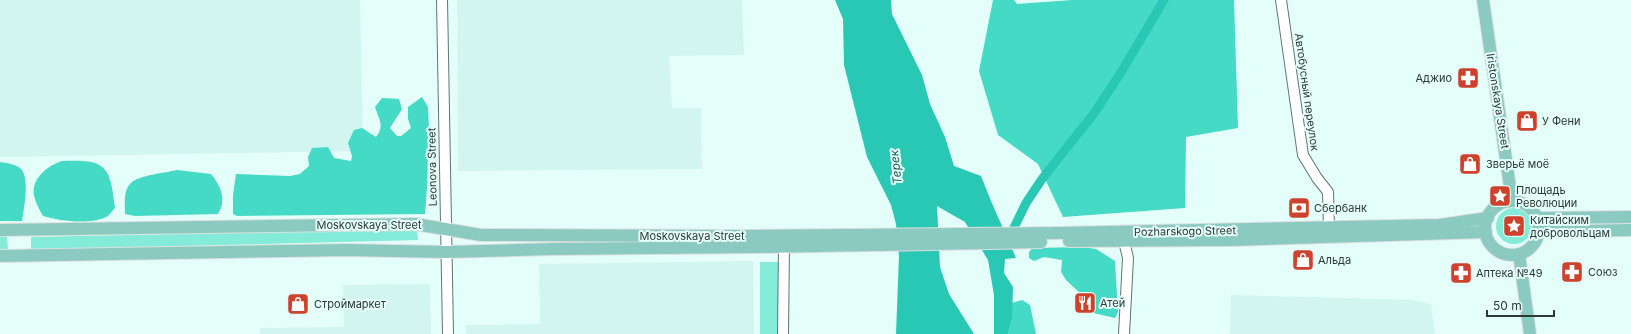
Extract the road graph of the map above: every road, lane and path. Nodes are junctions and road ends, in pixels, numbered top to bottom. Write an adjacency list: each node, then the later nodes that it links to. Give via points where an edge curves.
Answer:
1 (442, 0): 8 (street, Leonova Street)
2 (1281, 0): 9 (street, Автобусный переулок, via 1303,155 1328,192)
3 (1483, 0): 4 (main road, Iristonskaya Street)
4 (1512, 201): 6 (main road, via 1502,203 1493,209); 7 (main road, via 1528,206)
5 (1631, 217): 7 (main road)
6 (1488, 218): 9 (main road, Pozharskogo Street, via 1440,225); 12 (main road)
7 (1537, 218): 13 (main road)
8 (445, 228): 10 (main road, Moskovskaya Street, via 388,224); 15 (main road, Moskovskaya Street, via 481,235); 18 (street, Leonova Street)
9 (1329, 228): 14 (main road, Pozharskogo Street)
10 (0, 230)
11 (1631, 230): 13 (main road)
12 (1486, 232): 16 (main road, Pozharskogo Street); 19 (main road, via 1494,248 1510,255)
13 (1539, 232): 19 (main road, via 1532,246)
14 (1059, 237): 15 (main road, Pozharskogo Street); 16 (main road, Pozharskogo Street)
15 (881, 239): 17 (main road, Moskovskaya Street)
16 (1124, 241): 23 (street, via 1128,258)
17 (784, 246): 18 (main road, Moskovskaya Street); 22 (street)
18 (447, 252): 20 (main road, Moskovskaya Street, via 346,250); 21 (street, Leonova Street)
19 (1519, 254): 24 (main road)
20 (0, 256)
21 (448, 334)
22 (784, 334)
23 (1124, 334)
24 (1530, 334)

